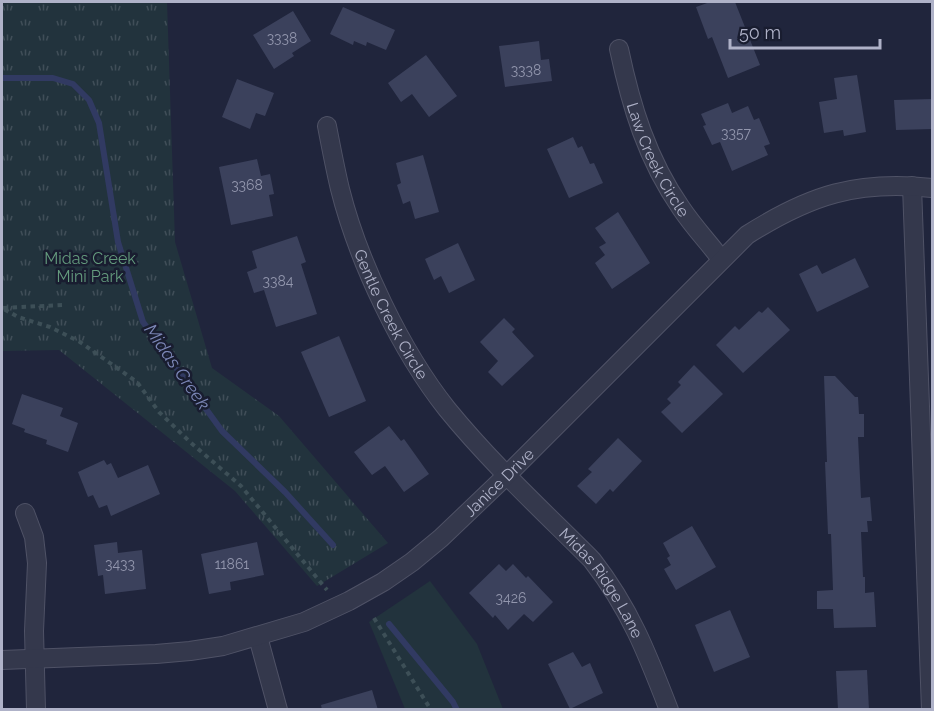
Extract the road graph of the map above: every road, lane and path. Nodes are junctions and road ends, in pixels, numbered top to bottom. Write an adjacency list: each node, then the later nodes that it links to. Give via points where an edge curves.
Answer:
1 (619, 49): 5 (street, Law Creek Circle, via 628,94 650,154 681,210)
2 (327, 126): 7 (street, Gentle Creek Circle, via 340,190 382,302 412,357 446,407)
3 (912, 186): 4 (street, Janice Drive); 5 (street, Janice Drive, via 873,186 804,203 747,235); 18 (street)
4 (933, 188)
5 (722, 259): 7 (street, Janice Drive)
6 (62, 305): 9 (path, via 2,308 80,342 137,382 159,412 241,486)
7 (507, 475): 11 (street, Janice Drive, via 441,537 383,582 304,622); 17 (street, Midas Ridge Lane, via 606,578 640,636)
8 (25, 513): 12 (street, via 34,537 37,563)
9 (327, 590)
10 (374, 618): 16 (path)
11 (258, 637): 12 (street, Janice Drive, via 189,651); 15 (street)
12 (34, 658): 13 (street, Janice Drive); 14 (street)
13 (2, 660)
14 (36, 710)
15 (278, 710)
16 (431, 710)
17 (669, 710)
18 (931, 710)

